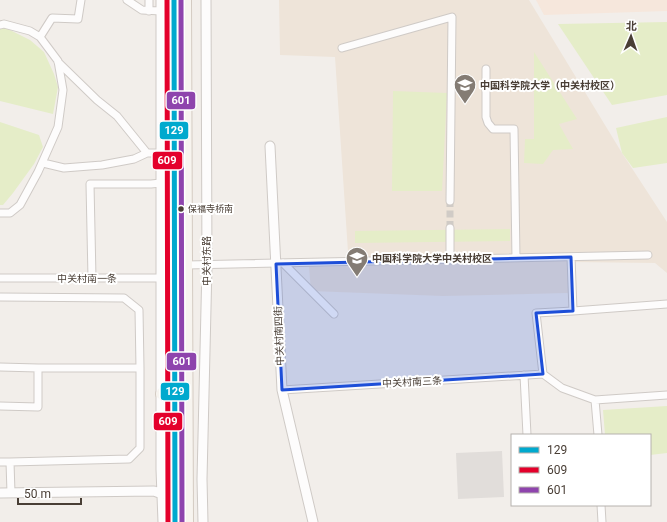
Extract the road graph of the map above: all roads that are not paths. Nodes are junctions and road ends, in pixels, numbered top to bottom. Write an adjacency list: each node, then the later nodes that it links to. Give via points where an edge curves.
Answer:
1 (81, 0): 11 (street, via 78,19 52,18)
2 (127, 0): 8 (street, via 142,10)
3 (149, 0): 8 (street)
4 (161, 0): 9 (street)
5 (174, 0): 18 (main road)
6 (186, 0): 29 (main road, 中关村东路)
7 (206, 0): 30 (street, 中关村东路)
8 (149, 10): 9 (street)
9 (161, 11): 16 (street)
10 (0, 25): 11 (street, via 30,31)
11 (40, 37): 13 (street)
12 (342, 48): 21 (street, via 452,17)
13 (58, 61): 17 (street, via 117,116); 19 (street, via 63,90 58,126)
14 (486, 69): 26 (street, via 488,123 493,129 514,129)
15 (270, 146): 28 (street, 中关村南四街)
16 (161, 152): 17 (street); 18 (street); 20 (street)
17 (147, 153): 19 (street, via 134,159 102,166 64,168)
18 (174, 153): 34 (main road)
19 (43, 162): 22 (street, via 20,205 10,213)
20 (161, 183): 32 (street, via 90,184); 33 (street)
21 (450, 201)
22 (0, 213)
23 (450, 228): 27 (street)
24 (648, 255): 25 (street)
25 (571, 257): 26 (street); 37 (street)
26 (516, 258): 27 (street)
27 (450, 260): 28 (street)
28 (280, 263): 30 (street); 38 (street); 45 (street, 中关村南四街)
29 (187, 265): 30 (street); 58 (main road, 中关村东路)
30 (207, 265): 63 (street, 中关村东路)
31 (0, 278): 32 (street, 中关村南一条)
32 (92, 278): 33 (street, 中关村南一条)
33 (161, 278): 34 (street, 中关村南一条); 46 (street)
34 (175, 278): 44 (main road)
35 (0, 297): 41 (street, via 124,298 139,310)
36 (667, 304): 37 (street)
37 (573, 311): 42 (street, via 536,313)
38 (334, 314)
39 (0, 367): 40 (street)
40 (38, 368): 41 (street); 49 (street, via 38,407)
41 (140, 368): 53 (street, via 140,448 129,459)
42 (543, 374): 43 (street, 中关村南三条); 48 (street, via 562,388)
43 (524, 375): 45 (street, 中关村南三条); 50 (street)
44 (175, 376): 46 (main road); 57 (main road)
45 (282, 390): 64 (street, 中关村南四街)
46 (161, 394): 56 (street)
47 (667, 395): 48 (street)
48 (595, 400): 51 (street)
49 (0, 406)
50 (528, 434)
51 (598, 434)
52 (0, 462): 53 (street)
53 (10, 462): 55 (street)
54 (0, 493): 55 (street)
55 (10, 493): 56 (street, via 154,491)
56 (162, 494): 57 (street); 60 (street)
57 (175, 494): 58 (street); 61 (main road)
58 (188, 494): 62 (main road, 中关村东路)
59 (601, 506): 65 (street)
60 (162, 522)
61 (175, 522)
62 (188, 522)
63 (203, 522)
64 (314, 522)
65 (602, 522)

